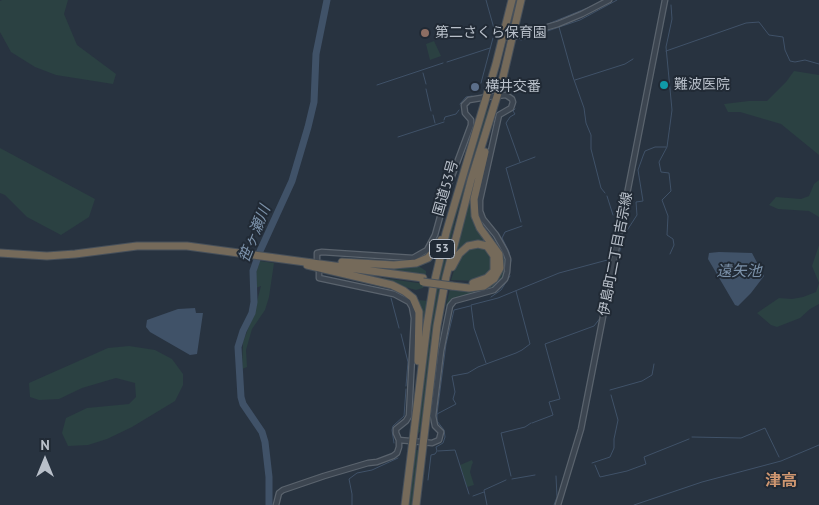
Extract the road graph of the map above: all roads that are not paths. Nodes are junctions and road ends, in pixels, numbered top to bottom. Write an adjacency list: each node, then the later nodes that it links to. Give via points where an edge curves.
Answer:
1 (512, 0): 5 (highway, 国道53号 / 53)
2 (521, 0): 6 (highway, 国道53号 / 53)
3 (609, 0): 6 (street, via 577,16)
4 (665, 0): 24 (street, 伊島町二丁目吉宗線, via 581,429)
5 (503, 37): 6 (street); 7 (highway, 国道53号 / 53)
6 (514, 37): 8 (highway, 国道53号 / 53)
7 (486, 96): 8 (street); 10 (highway, 国道53号 / 53); 12 (street, via 469,100 464,105 470,125 435,235 427,250 413,258 322,252 318,253)
8 (498, 96): 9 (highway, 国道53号 / 53); 20 (street, via 510,97 513,102 511,108 499,115 480,210 505,251 507,272 494,290 454,300 450,306 433,416 433,423 441,432 436,442)
9 (492, 112): 15 (highway, 国道53号 / 53); 16 (highway, via 474,199 475,216 499,254 500,268 494,279 484,286 469,288)
10 (446, 233): 13 (highway, via 428,258 416,263); 17 (highway, 国道53号 / 53, via 432,298)
11 (0, 254): 13 (highway, via 47,256 176,245)
12 (317, 259)
13 (305, 263): 16 (highway); 17 (highway, via 392,286 413,298 420,326)
14 (319, 272): 18 (street, via 319,278 394,294 404,298 412,307 409,416 396,429)
15 (446, 277): 16 (highway, via 459,254 468,246 478,244 491,250 494,271 487,278 476,283); 20 (highway, 国道53号 / 53)
16 (452, 284)
17 (416, 409): 19 (highway, 国道53号 / 53)
18 (398, 440): 19 (street); 21 (street, via 394,456 284,490 279,493)
19 (413, 441): 20 (street); 22 (highway, 国道53号 / 53)
20 (423, 443): 23 (highway, 国道53号 / 53)
21 (276, 505)
22 (405, 505)
23 (416, 505)
24 (558, 505)

